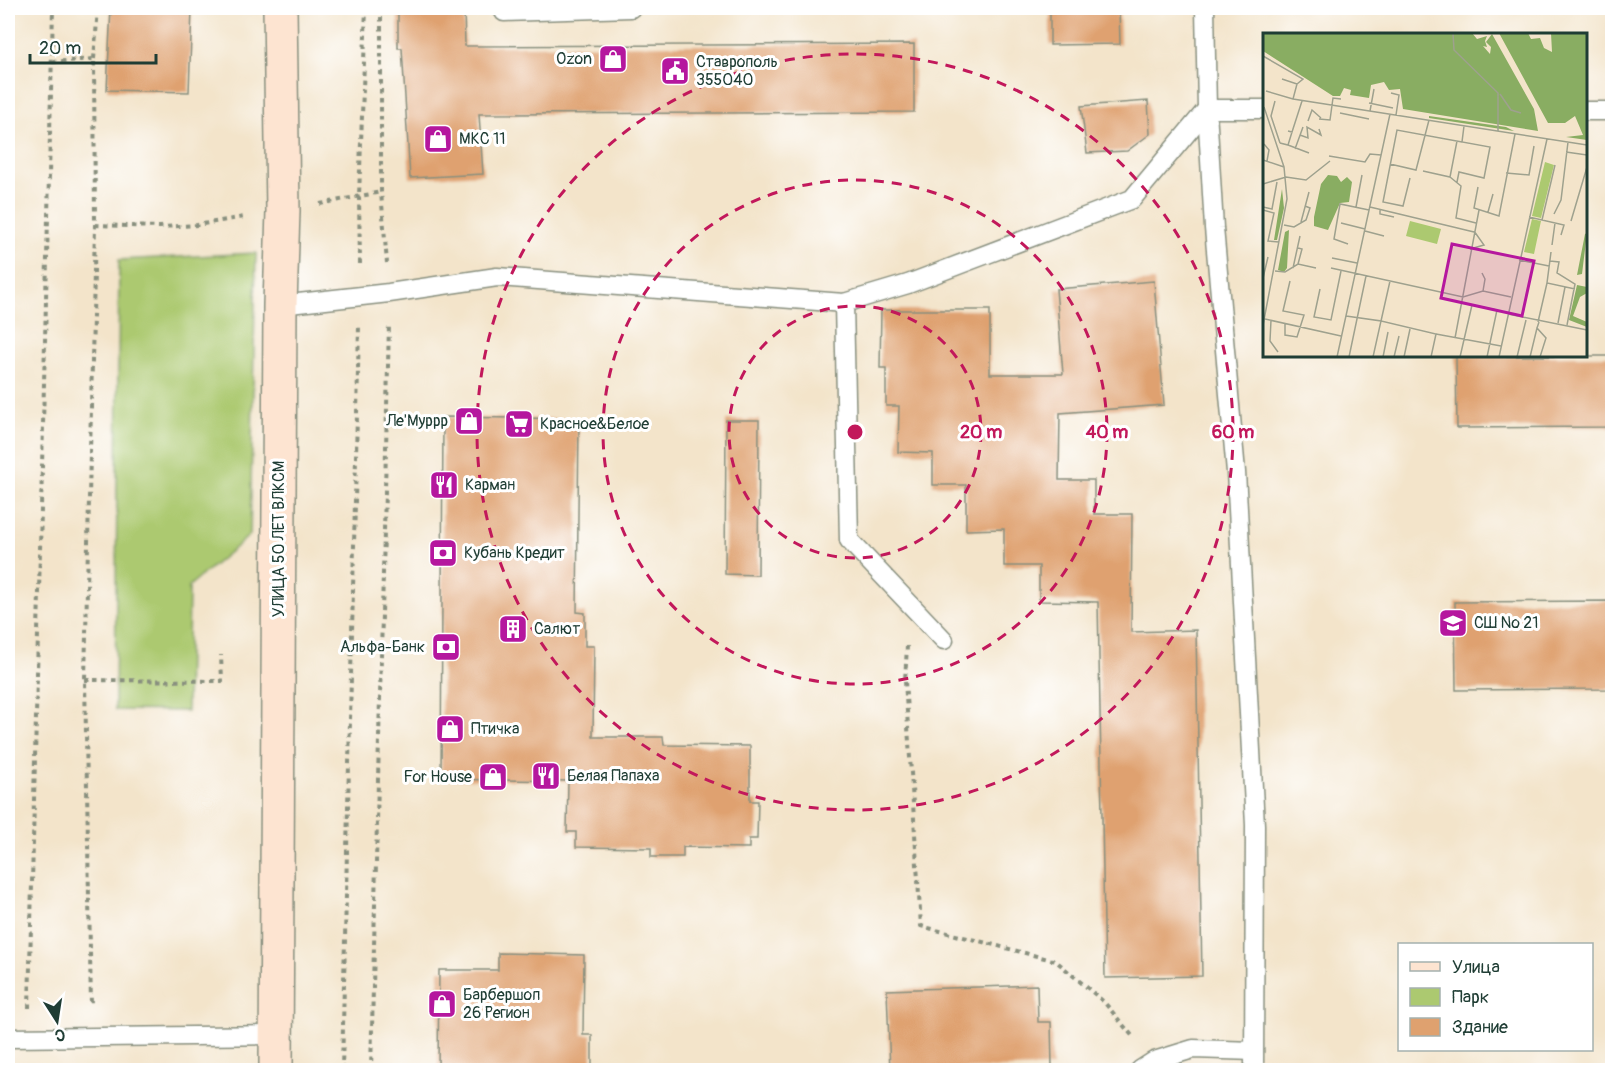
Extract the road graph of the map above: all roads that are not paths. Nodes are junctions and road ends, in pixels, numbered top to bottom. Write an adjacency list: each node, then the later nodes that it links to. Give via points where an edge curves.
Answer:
1 (280, 8): 10 (street, УЛИЦА 50 ЛЕТ ВЛКСМ, via 283,211)
2 (504, 8): 3 (lane, via 504,12)
3 (631, 8)
4 (1205, 8): 5 (lane)
5 (1207, 109): 6 (lane); 9 (lane, via 1132,199 908,284); 14 (lane, via 1236,472 1255,825)
6 (1263, 110)
7 (1587, 111): 8 (lane)
8 (1612, 111)
9 (844, 303): 10 (lane, via 497,277); 11 (lane, via 849,540)
10 (280, 305): 12 (street, УЛИЦА 50 ЛЕТ ВЛКСМ)
11 (944, 640)
12 (277, 1035): 13 (lane); 16 (street, УЛИЦА 50 ЛЕТ ВЛКСМ)
13 (8, 1038)
14 (1254, 1051): 15 (lane, via 1193,1049); 17 (lane)
15 (1147, 1066)
16 (276, 1071)
17 (1254, 1071)

